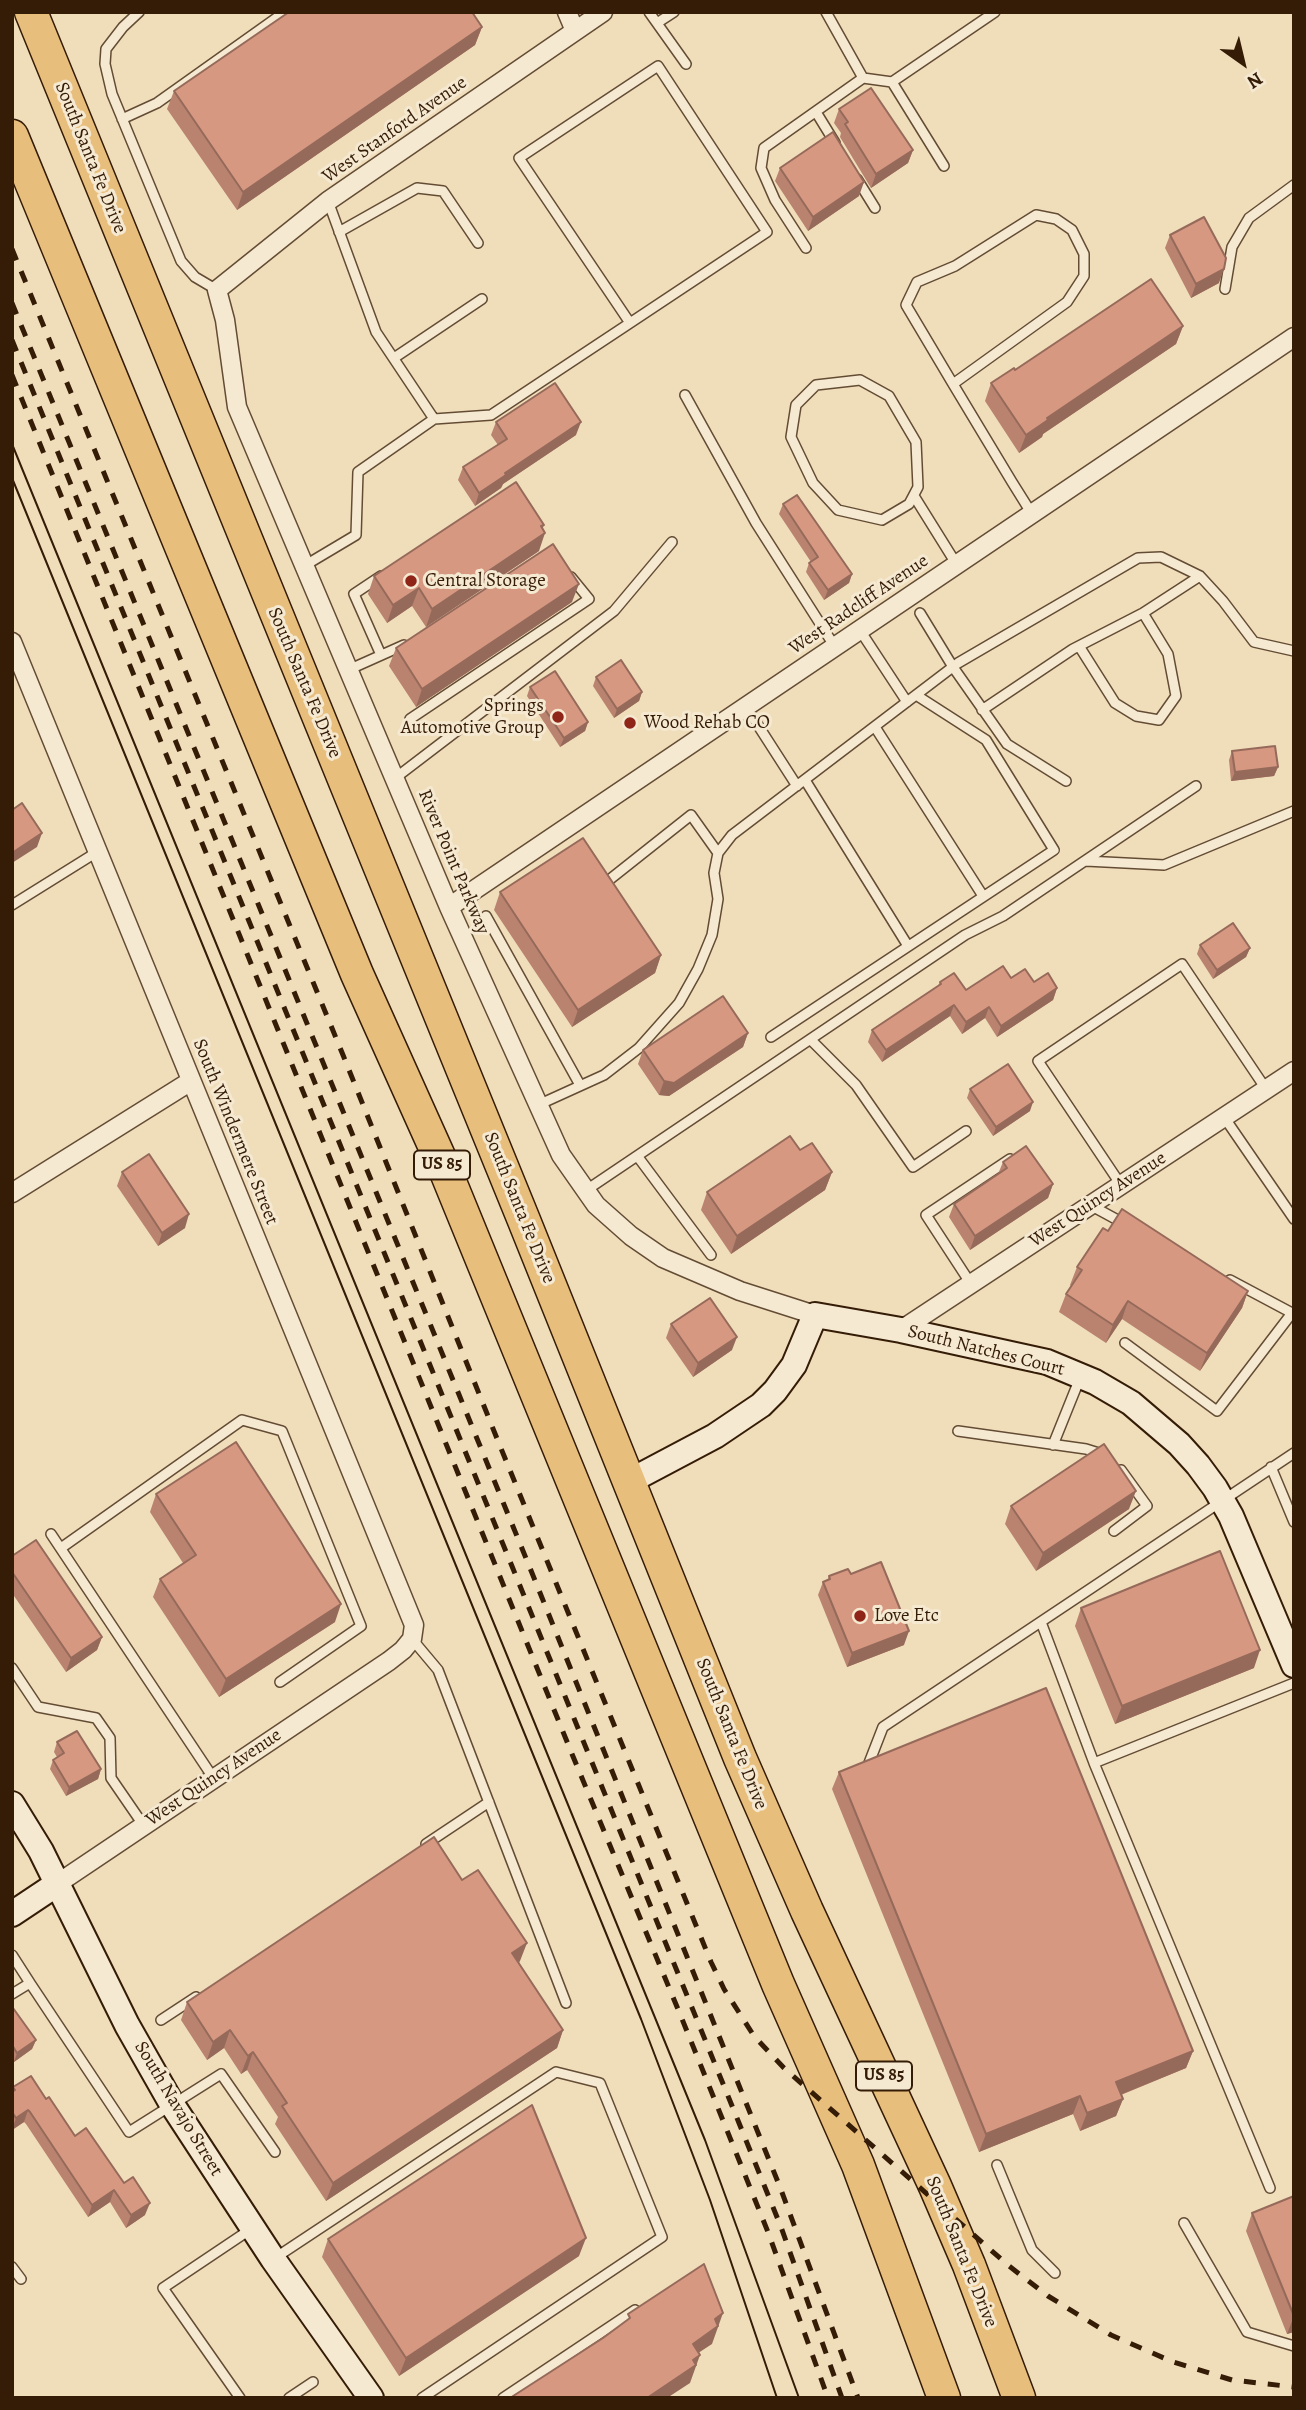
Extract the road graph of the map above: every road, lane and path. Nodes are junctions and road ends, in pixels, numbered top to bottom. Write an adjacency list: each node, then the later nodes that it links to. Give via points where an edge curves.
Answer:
1 (31, 12): 103 (highway, South Santa Fe Drive / US 85)
2 (139, 12): 16 (lane, via 106,49 105,64)
3 (285, 12): 16 (lane, via 157,103)
4 (567, 12): 11 (street)
5 (603, 12): 11 (street, West Stanford Avenue)
6 (649, 12): 10 (lane)
7 (674, 12): 10 (lane)
8 (826, 12): 13 (lane)
9 (995, 12): 14 (lane)
10 (657, 23): 12 (lane)
11 (575, 31): 22 (street, West Stanford Avenue)
12 (686, 64)
13 (863, 78): 14 (lane); 15 (lane)
14 (892, 82): 20 (lane)
15 (816, 112): 18 (lane); 26 (lane, via 764,148 761,168)
16 (122, 119): 28 (lane, via 181,261)
17 (12, 136): 149 (highway, US 85, via 357,974 446,1172 778,1984 858,2165)
18 (842, 155)
19 (849, 165): 23 (lane)
20 (944, 166)
21 (1294, 185): 27 (lane, via 1250,218 1232,247)
22 (328, 201): 24 (lane); 28 (street, West Stanford Avenue)
23 (875, 208)
24 (339, 232): 25 (lane, via 417,188 443,191); 32 (lane, via 376,332)
25 (478, 243)
26 (806, 248)
27 (1225, 289)
28 (217, 290): 40 (street, River Point Parkway, via 237,407)
29 (482, 299): 32 (lane)
30 (630, 323): 30 (lane, via 767,232 658,66 519,159); 35 (lane, via 491,415)
31 (1294, 337): 37 (street, West Radcliff Avenue)
32 (394, 358): 35 (lane)
33 (953, 384): 33 (lane, via 906,305 917,282 955,266 1036,215 1056,219 1072,230 1084,254 1084,276 1068,302); 37 (lane)
34 (685, 395): 50 (lane, via 756,523)
35 (434, 419): 40 (lane, via 358,471 356,535)
36 (914, 496): 36 (lane, via 918,487 916,442 889,396 860,380 817,385 796,405 791,437 813,483 838,510 882,520); 39 (lane)
37 (1032, 514): 39 (street, West Radcliff Avenue)
38 (672, 542): 61 (lane, via 614,611)
39 (957, 565): 50 (street, West Radcliff Avenue)
40 (304, 566): 54 (street, River Point Parkway)
41 (566, 570): 59 (lane, via 589,598)
42 (387, 572): 52 (lane, via 354,594)
43 (1200, 576): 45 (lane); 51 (lane, via 1254,642); 53 (lane, via 1161,557 1138,558)
44 (920, 613): 53 (lane)
45 (1143, 613): 49 (lane); 49 (lane, via 1168,654 1176,696 1159,720 1136,716 1115,704)
46 (865, 638): 56 (lane)
47 (415, 640): 52 (lane)
48 (12, 642): 66 (street, South Windermere Street)
49 (1080, 646): 57 (lane)
50 (835, 647): 72 (street, West Radcliff Avenue)
51 (1294, 651)
52 (381, 655): 54 (lane)
53 (953, 667): 55 (lane); 57 (lane)
54 (348, 670): 61 (street, River Point Parkway)
55 (916, 695): 56 (lane); 70 (lane, via 986,740 1054,850)
56 (907, 702): 60 (lane)
57 (982, 710): 62 (lane, via 1007,744)
58 (752, 716): 63 (lane)
59 (410, 719)
60 (874, 727): 63 (lane); 70 (lane)
61 (394, 779): 72 (street, River Point Parkway)
62 (1066, 781)
63 (801, 783): 67 (lane, via 732,835); 74 (lane)
64 (1196, 786): 68 (lane)
65 (1294, 811): 68 (lane, via 1164,865)
66 (97, 852): 71 (lane); 78 (street, South Windermere Street)
67 (719, 853): 69 (lane, via 691,814); 79 (lane, via 712,935 679,1003 639,1048 604,1075)
68 (1086, 861): 76 (lane, via 1003,916 965,935)
69 (604, 884)
70 (984, 896): 74 (lane)
71 (12, 905)
72 (449, 908): 81 (street, River Point Parkway)
73 (486, 916): 79 (lane)
74 (908, 946): 75 (lane)
75 (771, 1037)
76 (811, 1040): 83 (lane, via 856,1085 913,1167); 85 (lane)
77 (1294, 1071): 80 (street, West Quincy Avenue)
78 (191, 1081): 88 (street); 110 (street, South Windermere Street, via 408,1608 414,1625)
79 (580, 1085): 81 (lane)
80 (1266, 1089): 82 (street, West Quincy Avenue); 86 (lane, via 1182,964 1038,1061)
81 (538, 1105): 87 (street, River Point Parkway, via 561,1155)
82 (1224, 1117): 86 (street, West Quincy Avenue); 90 (lane)
83 (966, 1131)
84 (1019, 1153): 94 (lane, via 926,1215)
85 (638, 1157): 87 (lane); 92 (lane)
86 (1121, 1185): 89 (street, West Quincy Avenue)
87 (585, 1191): 95 (street, River Point Parkway, via 625,1230 663,1258 740,1291)
88 (12, 1193)
89 (1090, 1205): 91 (lane); 94 (street, West Quincy Avenue)
90 (1294, 1219)
91 (1137, 1231)
92 (711, 1255)
93 (1221, 1275): 97 (lane, via 1292,1313 1217,1411)
94 (971, 1284): 96 (street, West Quincy Avenue)
95 (815, 1315): 96 (street, South Natches Court); 103 (street, via 794,1365 761,1405)
96 (901, 1330): 98 (street, South Natches Court, via 1047,1362)
97 (1125, 1343)
98 (1081, 1376): 100 (lane); 104 (street, South Natches Court, via 1131,1403 1156,1424 1198,1465)
99 (958, 1430): 100 (lane)
100 (1053, 1445): 106 (lane, via 1086,1449 1113,1462 1147,1506)
101 (1294, 1453): 102 (lane)
102 (1271, 1467): 104 (lane); 105 (lane)
103 (630, 1482): 141 (highway, South Santa Fe Drive / US 85, via 771,1831 935,2186)
104 (1222, 1500): 109 (lane); 111 (street, South Natches Court)
105 (1294, 1522)
106 (1114, 1531)
107 (51, 1534): 108 (lane)
108 (61, 1548): 113 (lane, via 242,1420 282,1431 361,1626); 117 (lane)
109 (1041, 1622): 115 (lane, via 883,1727); 116 (lane)
110 (412, 1639): 117 (street, West Quincy Avenue, via 390,1661); 118 (lane, via 438,1671)
111 (1294, 1665)
112 (12, 1668): 120 (lane, via 38,1707 96,1718 110,1738 111,1778)
113 (280, 1682)
114 (1294, 1683): 116 (lane)
115 (869, 1763)
116 (1094, 1763): 133 (lane)
117 (214, 1779): 120 (street, West Quincy Avenue)
118 (489, 1802): 121 (lane); 128 (lane)
119 (12, 1804): 122 (street, South Navajo Street)
120 (144, 1826): 122 (street, West Quincy Avenue)
121 (421, 1847)
122 (57, 1884): 123 (street, West Quincy Avenue); 130 (street, South Navajo Street)
123 (12, 1914)
124 (12, 1955): 125 (lane)
125 (30, 1983): 127 (lane); 130 (lane, via 129,2132)
126 (206, 1990): 129 (lane)
127 (12, 1994)
128 (566, 2003)
129 (161, 2020)
130 (173, 2106): 131 (lane, via 221,2074); 135 (street, South Navajo Street)
131 (275, 2152)
132 (997, 2165): 138 (lane, via 1032,2250)
133 (1270, 2188)
134 (1184, 2223): 142 (lane, via 1247,2332)
135 (253, 2228): 136 (street, South Navajo Street); 144 (lane, via 163,2288)
136 (273, 2259): 146 (street, South Navajo Street); 147 (lane, via 556,2072 600,2083 663,2237)
137 (12, 2267): 139 (lane)
138 (1055, 2273)
139 (21, 2279)
140 (645, 2303): 148 (lane)
141 (989, 2316): 150 (highway, South Santa Fe Drive / US 85); 151 (highway)
142 (1294, 2346)
143 (313, 2382): 145 (lane)
144 (240, 2398)
145 (289, 2398)
146 (371, 2398)
147 (422, 2398)
148 (503, 2398)
149 (944, 2398)
150 (1019, 2398)
151 (1027, 2398)

